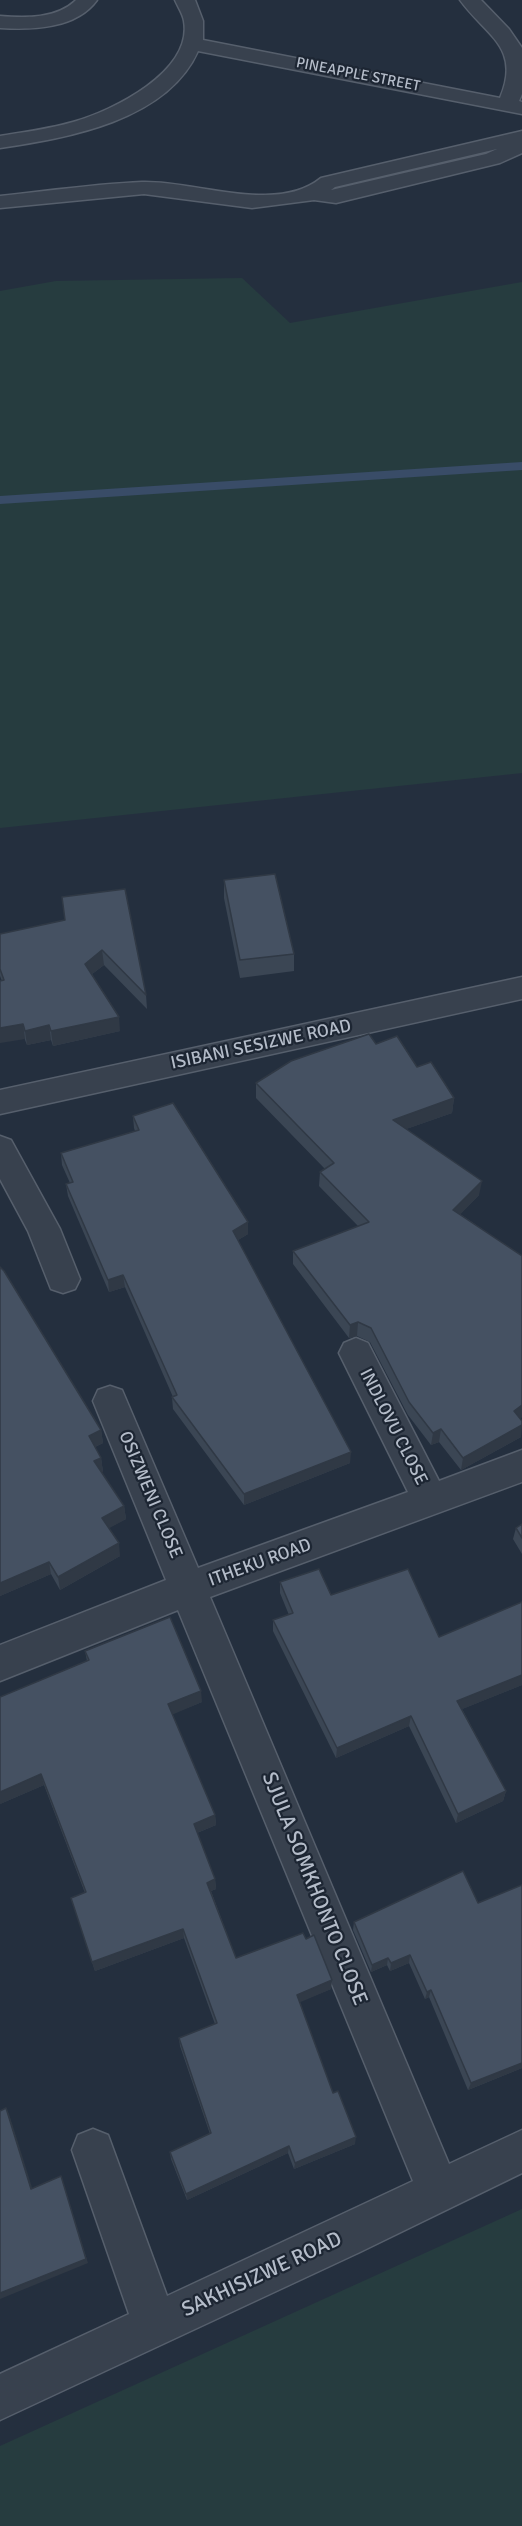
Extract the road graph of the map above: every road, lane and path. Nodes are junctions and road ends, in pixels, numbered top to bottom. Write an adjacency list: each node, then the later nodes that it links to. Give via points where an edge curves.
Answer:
1 (87, 0): 4 (street, via 82,6 49,19)
2 (184, 0): 5 (street, via 193,26)
3 (470, 0): 6 (street, via 505,37 517,61)
4 (0, 22)
5 (193, 44): 6 (street, PINEAPPLE STREET); 8 (street, via 168,80 120,112 65,130)
6 (514, 106)
7 (522, 137): 10 (street, via 328,182)
8 (0, 142)
9 (522, 145): 10 (street, via 493,159 336,197)
10 (314, 194): 11 (street, via 252,202 144,188)
11 (0, 202)
12 (522, 988): 13 (street, ISIBANI SESIZWE ROAD)
13 (0, 1102)
14 (0, 1149): 15 (street, via 44,1229)
15 (63, 1280)
16 (356, 1353): 19 (street, INDLOVU CLOSE)
17 (110, 1401): 20 (street, OSIZWENI CLOSE)
18 (522, 1466): 19 (street, ITHEKU ROAD)
19 (431, 1501): 20 (street, ITHEKU ROAD)
20 (190, 1588): 21 (street, ITHEKU ROAD); 24 (street, SJULA SOMKHONTO CLOSE)
21 (0, 1663)
22 (93, 2150): 25 (street)
23 (522, 2151): 24 (street, SAKHISIZWE ROAD)
24 (438, 2189): 25 (street, SAKHISIZWE ROAD)
25 (155, 2325): 26 (street, SAKHISIZWE ROAD)
26 (0, 2397)

